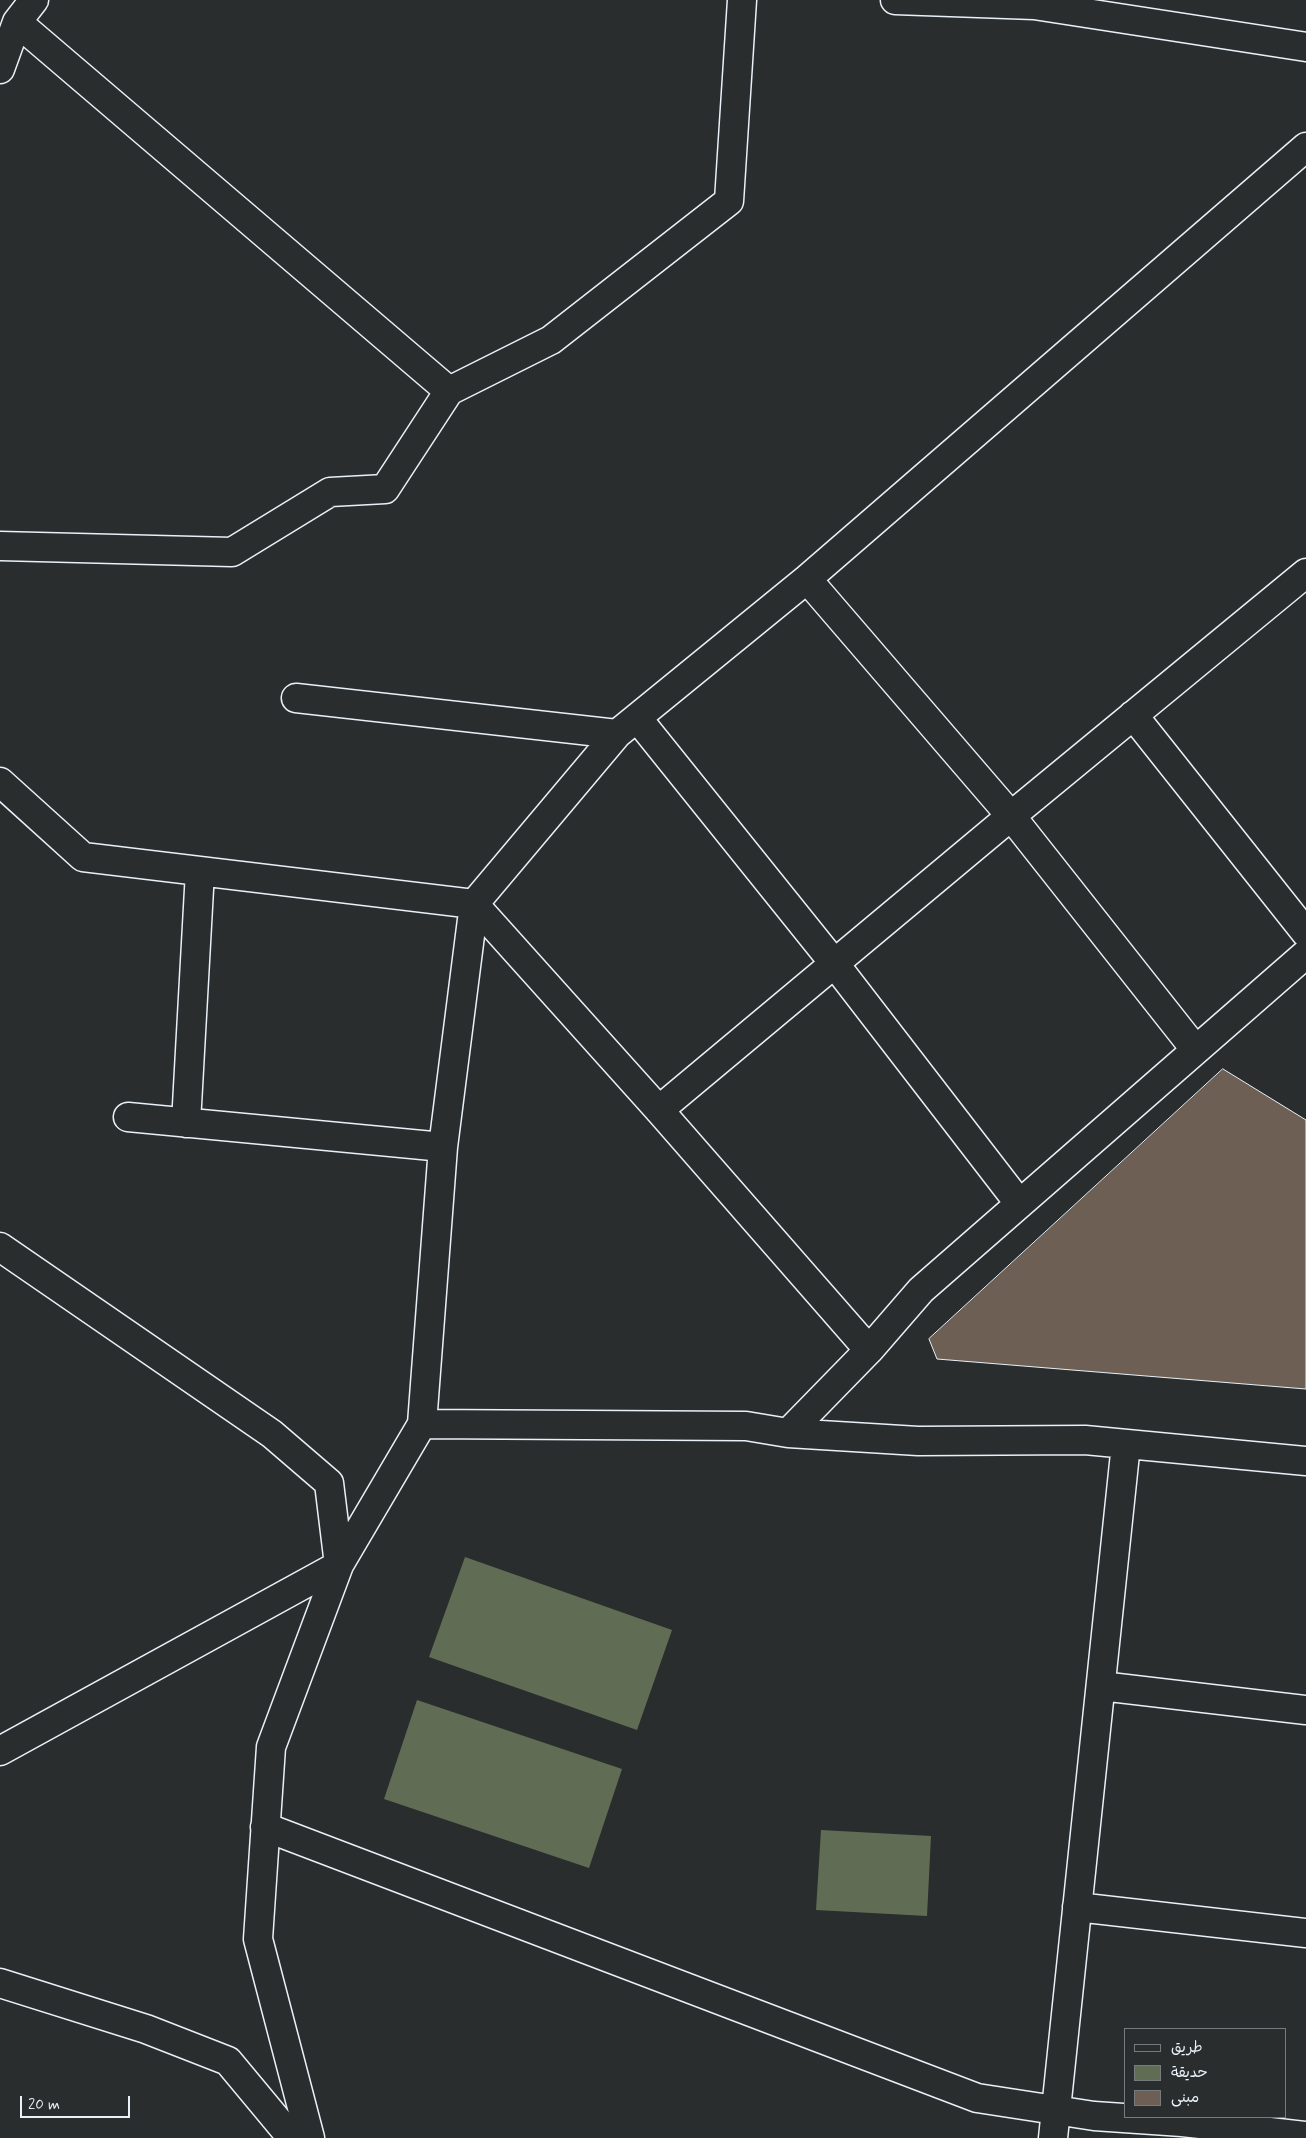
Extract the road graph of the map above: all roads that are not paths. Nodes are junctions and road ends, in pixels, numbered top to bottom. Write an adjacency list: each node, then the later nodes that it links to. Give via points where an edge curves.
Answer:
1 (34, 0): 4 (street)
2 (742, 0): 8 (street, via 729,201 551,340)
3 (895, 0): 5 (street, via 1034,5)
4 (17, 22): 6 (street); 8 (street)
5 (1306, 47)
6 (0, 69)
7 (1306, 147): 10 (street)
8 (449, 391): 9 (street, via 385,489 330,492 232,552)
9 (0, 546)
10 (807, 579): 14 (street); 16 (street)
11 (1302, 583): 13 (street)
12 (296, 698): 14 (street)
13 (1133, 715): 16 (street); 19 (street)
14 (627, 726): 18 (street); 21 (street)
15 (0, 782): 17 (street, via 82,857)
16 (1011, 816): 21 (street); 22 (street)
17 (200, 871): 18 (street); 25 (street)
18 (474, 904): 23 (street); 26 (street)
19 (1306, 933)
20 (1306, 954): 22 (street)
21 (834, 963): 23 (street); 27 (street)
22 (1195, 1049): 27 (street)
23 (659, 1110): 29 (street)
24 (128, 1117): 25 (street)
25 (186, 1123): 26 (street)
26 (443, 1147): 30 (street)
27 (1019, 1203): 29 (street, via 921,1290)
28 (0, 1247): 34 (street, via 272,1434 329,1483)
29 (869, 1350): 31 (street)
30 (422, 1424): 31 (street, via 746,1426); 34 (street)
31 (788, 1433): 32 (street, via 918,1442 1086,1440)
32 (1126, 1444): 33 (street); 35 (street)
33 (1306, 1462)
34 (340, 1565): 37 (street); 38 (street, via 271,1747)
35 (1101, 1686): 36 (street); 39 (street)
36 (1306, 1710)
37 (0, 1751)
38 (265, 1827): 42 (street, via 977,2098); 45 (street, via 258,1939)
39 (1077, 1907): 40 (street); 42 (street)
40 (1306, 1933)
41 (0, 1983): 44 (street, via 146,2028 228,2061)
42 (1055, 2111): 43 (street); 46 (street)
43 (1306, 2136)
44 (292, 2138)
45 (310, 2138)
46 (1052, 2138)

